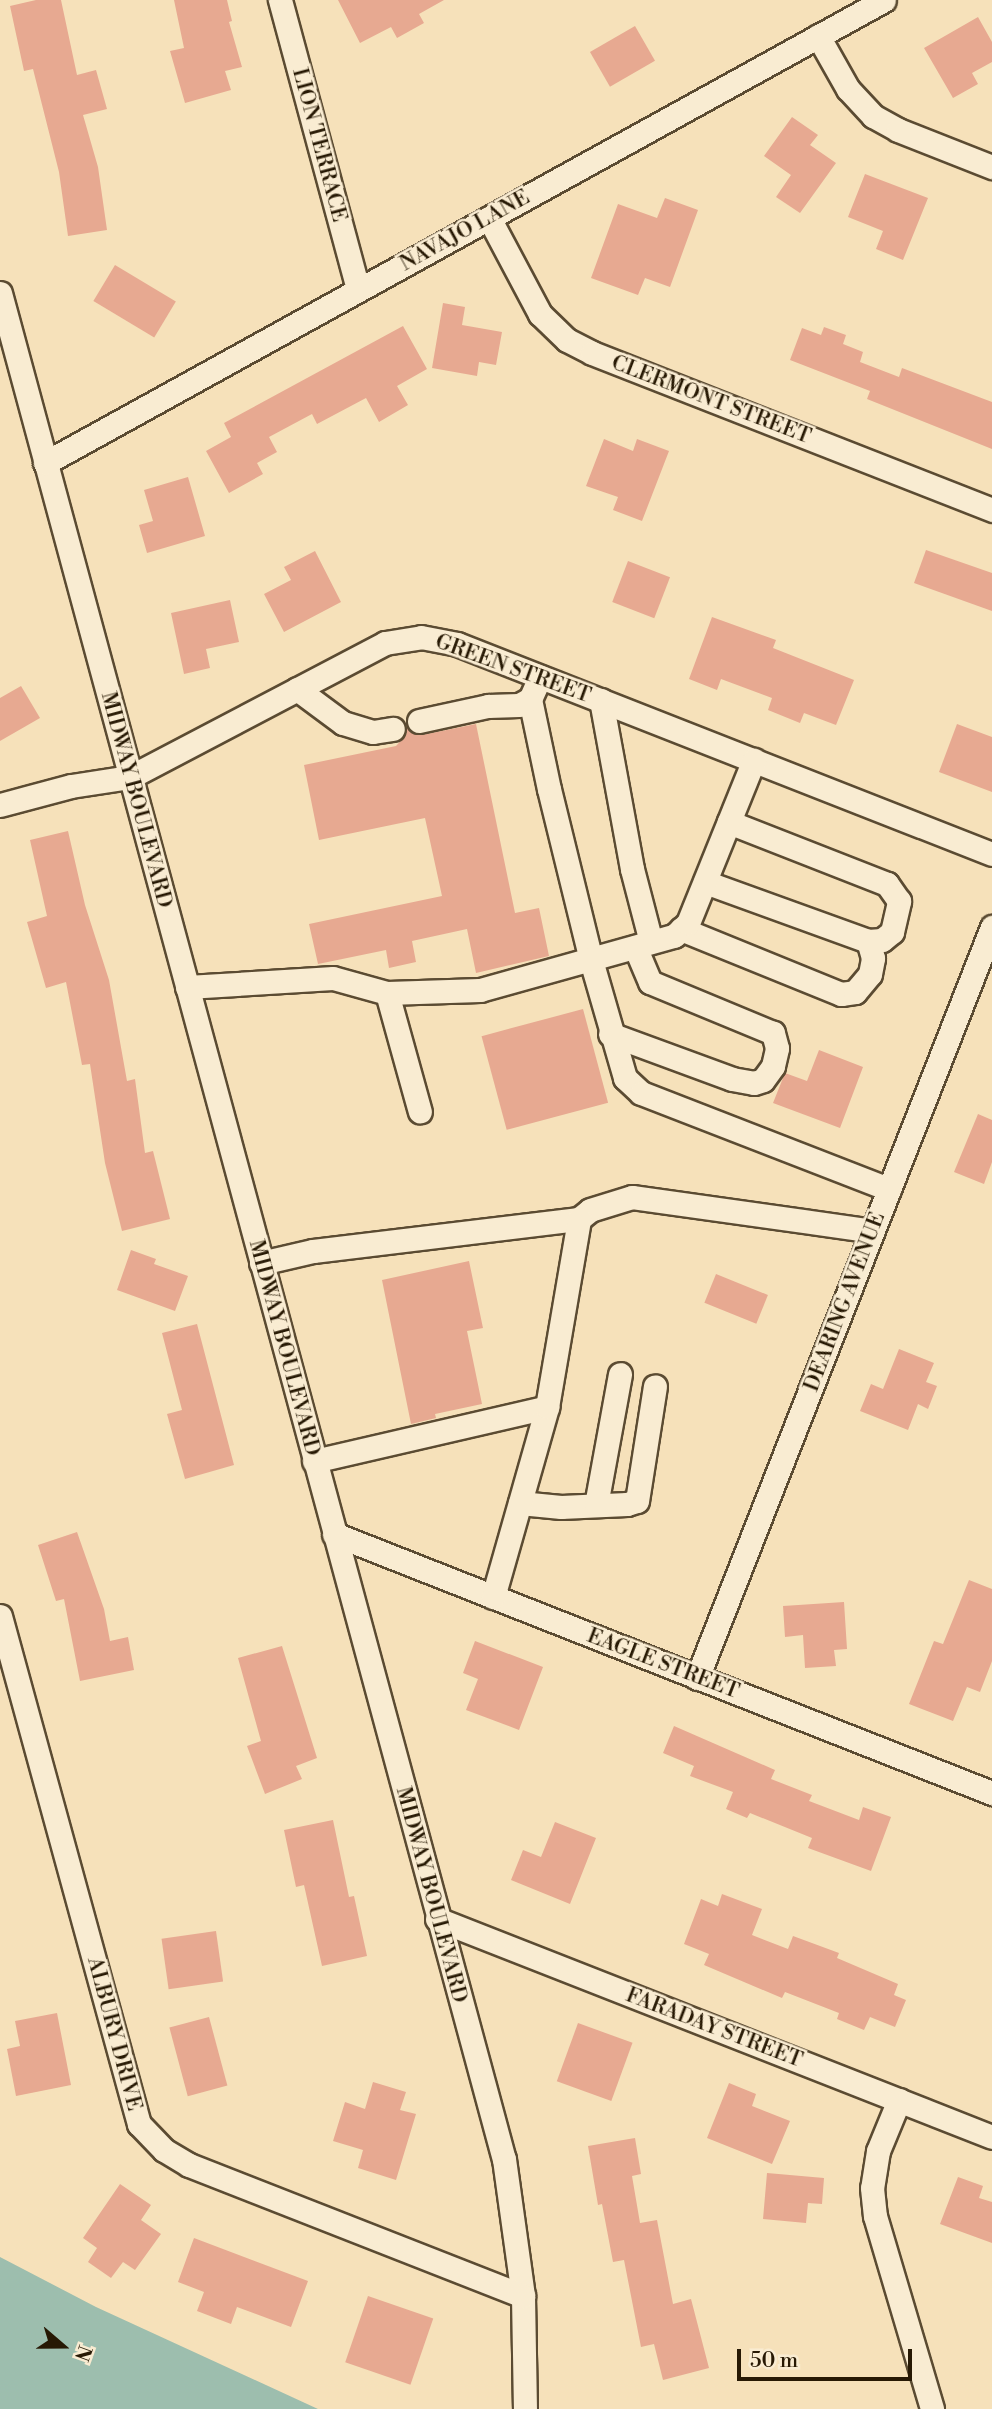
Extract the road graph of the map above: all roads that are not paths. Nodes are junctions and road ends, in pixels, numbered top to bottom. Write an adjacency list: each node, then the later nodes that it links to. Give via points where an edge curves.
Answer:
1 (280, 0): 6 (street, LION TERRACE)
2 (884, 0): 3 (street, NAVAJO LANE)
3 (818, 36): 4 (street, via 848,89 873,116); 5 (street, NAVAJO LANE)
4 (992, 167)
5 (489, 218): 6 (street, NAVAJO LANE); 9 (street, CLERMONT STREET, via 540,314 567,340)
6 (358, 290): 8 (street, NAVAJO LANE)
7 (0, 293): 8 (street, MIDWAY BOULEVARD)
8 (45, 463): 17 (street, MIDWAY BOULEVARD)
9 (992, 510)
10 (540, 677): 11 (street, GREEN STREET, via 457,644 421,636 385,642); 12 (street); 13 (street, GREEN STREET)
11 (297, 689): 15 (street, via 343,723 373,732); 17 (street, GREEN STREET)
12 (530, 699): 14 (street, via 519,705 488,706); 26 (street)
13 (601, 700): 16 (street, GREEN STREET); 25 (street)
14 (419, 721)
15 (393, 729)
16 (754, 760): 19 (street); 20 (street, GREEN STREET)
17 (130, 777): 18 (street, GREEN STREET, via 71,786); 27 (street, MIDWAY BOULEVARD)
18 (0, 805)
19 (729, 822): 21 (street); 24 (street, via 887,884 899,901 898,917 892,932 882,940)
20 (992, 854)
21 (705, 882): 23 (street, via 688,923); 24 (street)
22 (992, 927): 31 (street, DEARING AVENUE)
23 (681, 929): 24 (street, via 841,994 856,992 870,974 873,958); 25 (street, via 674,936)
24 (868, 941)
25 (643, 945): 26 (street); 29 (street, via 650,982 773,1033 777,1048 773,1066 763,1080 754,1083 732,1079)
26 (590, 960): 28 (street, via 480,990); 29 (street)
27 (187, 987): 28 (street, via 333,978); 34 (street, MIDWAY BOULEVARD)
28 (387, 993): 30 (street)
29 (610, 1034): 31 (street, via 625,1078 641,1093)
30 (420, 1112)
31 (889, 1189): 33 (street, DEARING AVENUE)
32 (579, 1219): 33 (street, via 590,1210 632,1197); 34 (street, via 313,1251); 37 (street)
33 (873, 1231): 44 (street, DEARING AVENUE)
34 (261, 1263): 38 (street, MIDWAY BOULEVARD)
35 (620, 1374): 40 (street)
36 (654, 1387): 40 (street, via 636,1501)
37 (547, 1407): 38 (street); 39 (street)
38 (314, 1461): 41 (street, MIDWAY BOULEVARD)
39 (520, 1503): 40 (street); 42 (street)
40 (596, 1505)
41 (334, 1534): 42 (street, EAGLE STREET); 46 (street, MIDWAY BOULEVARD)
42 (493, 1597): 44 (street, EAGLE STREET)
43 (0, 1616): 49 (street, ALBURY DRIVE, via 139,2124 164,2150 189,2165)
44 (697, 1678): 45 (street, EAGLE STREET)
45 (992, 1793)
46 (437, 1919): 47 (street, FARADAY STREET); 49 (street, MIDWAY BOULEVARD, via 504,2159)
47 (898, 2100): 48 (street, FARADAY STREET); 51 (street, via 878,2151 872,2188 875,2216)
48 (992, 2137)
49 (523, 2296): 50 (street, MIDWAY BOULEVARD)
50 (525, 2409)
51 (932, 2409)

